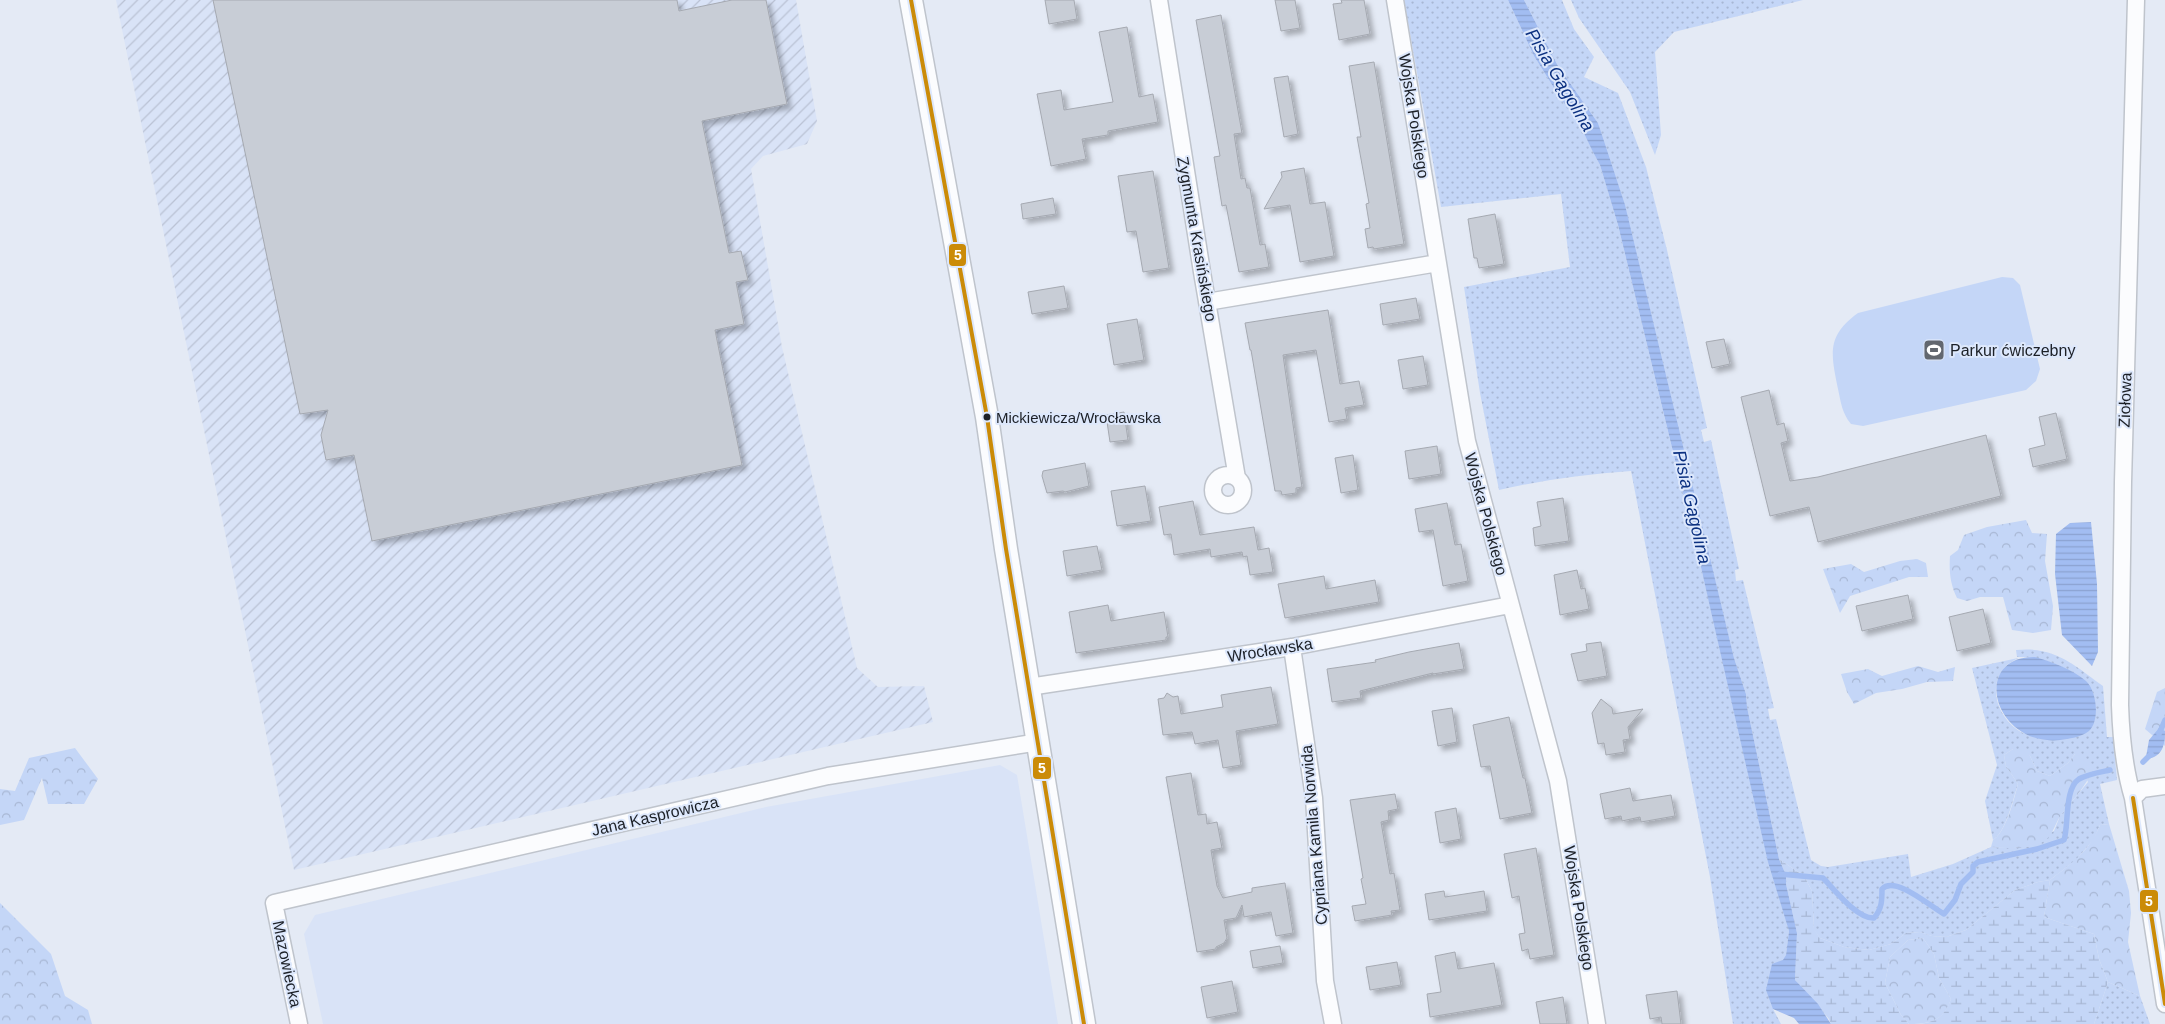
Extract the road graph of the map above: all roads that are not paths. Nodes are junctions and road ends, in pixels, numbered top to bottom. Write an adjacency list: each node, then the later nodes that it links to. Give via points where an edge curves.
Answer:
1 (911, 0): 10 (street, via 987,417)
2 (1159, 0): 6 (street, Zygmunta Krasińskiego)
3 (1395, 0): 5 (street, Wojska Polskiego)
4 (2136, 0): 13 (street, Ziołowa, via 2120,730)
5 (1438, 263): 6 (street); 8 (street, Wojska Polskiego, via 1467,441)
6 (1208, 302): 7 (street, Zygmunta Krasińskiego)
7 (1237, 478)
8 (1510, 605): 9 (street, Wrocławska); 19 (street, Wojska Polskiego, via 1558,780)
9 (1292, 647): 10 (street, Wrocławska); 18 (street, Cypriana Kamila Norwida, via 1314,798 1326,981)
10 (1029, 686): 11 (street)
11 (1039, 742): 14 (street, Jana Kasprowicza, via 828,776); 17 (street)
12 (2165, 786): 13 (street, via 2142,789)
13 (2133, 798): 15 (street, Ziołowa)
14 (274, 904): 16 (street, Mazowiecka)
15 (2165, 1004)
16 (299, 1024)
17 (1084, 1024)
18 (1333, 1024)
19 (1598, 1024)

